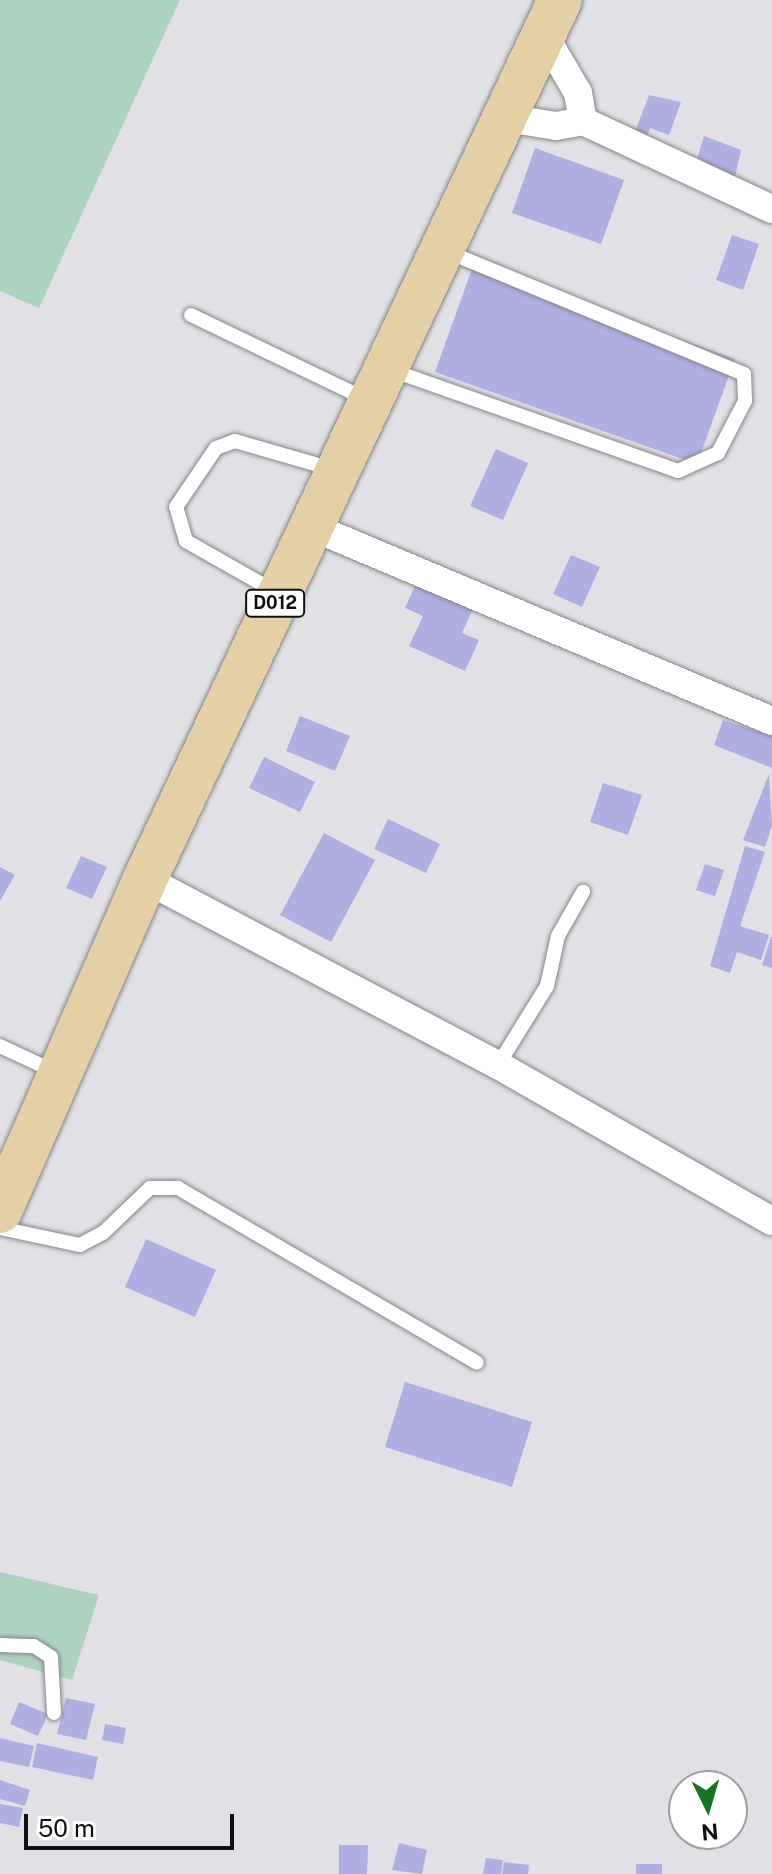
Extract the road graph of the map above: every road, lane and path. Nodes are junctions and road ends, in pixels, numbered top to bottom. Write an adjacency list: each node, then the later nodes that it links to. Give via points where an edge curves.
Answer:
1 (552, 17): 2 (main road, D012); 3 (street)
2 (500, 117): 3 (street, via 556,126); 5 (main road, D012)
3 (583, 121): 4 (street)
4 (772, 209)
5 (438, 247): 7 (main road, D012); 7 (lane, via 744,374 745,401 718,453 678,471)
6 (191, 315): 7 (lane)
7 (376, 383): 8 (main road, D012)
8 (336, 470): 9 (main road, D012); 10 (lane, via 235,441 216,448 176,507 186,541)
9 (310, 526): 10 (main road, D012); 11 (street)
10 (279, 594): 12 (main road, D012)
11 (772, 721)
12 (145, 879): 15 (street); 16 (main road, D012)
13 (583, 892): 15 (lane, via 558,936 547,986)
14 (0, 1046): 16 (lane)
15 (498, 1065): 18 (street)
16 (62, 1074): 17 (main road, D012)
17 (0, 1211)
18 (772, 1221)
19 (0, 1228): 20 (lane, via 80,1245 103,1233 150,1188 178,1188)
20 (477, 1363)
21 (0, 1645): 22 (lane, via 34,1646 51,1657)
22 (54, 1713)

